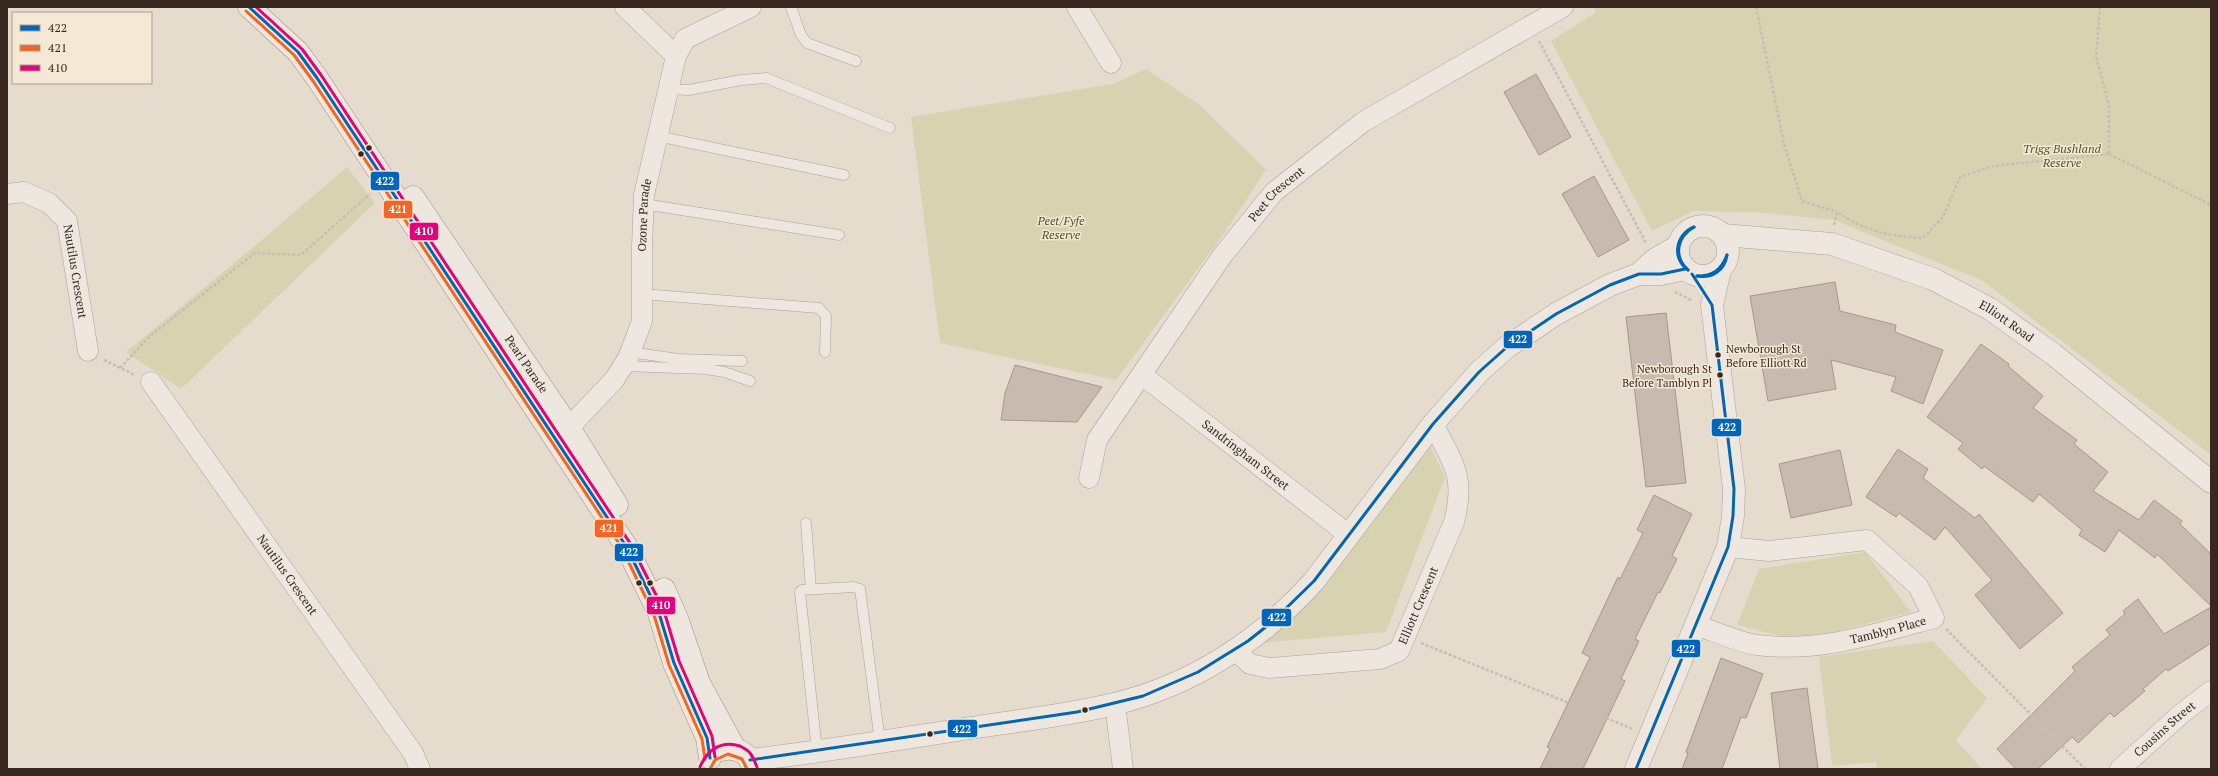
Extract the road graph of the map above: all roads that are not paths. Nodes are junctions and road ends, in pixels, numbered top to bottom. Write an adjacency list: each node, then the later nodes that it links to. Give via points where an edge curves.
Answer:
1 (249, 7): 34 (street, Pearl Parade, via 298,52 471,315)
2 (272, 7): 34 (street, Pearl Parade, via 316,53)
3 (625, 7): 8 (street)
4 (751, 7): 8 (street, Ozone Parade, via 685,39)
5 (791, 7): 9 (lane, via 801,35 807,43)
6 (1077, 7): 10 (street)
7 (1563, 7): 30 (street, Peet Crescent, via 1363,122 1274,192 1222,256)
8 (676, 56): 11 (street, Ozone Parade)
9 (856, 61)
10 (1111, 63)
11 (668, 89): 12 (lane, via 689,90 766,78); 13 (street, Ozone Parade)
12 (890, 128)
13 (657, 136): 14 (lane); 16 (street, Ozone Parade)
14 (844, 175)
15 (15, 193): 26 (street, Nautilus Crescent, via 49,203 67,221)
16 (644, 204): 17 (lane); 24 (street, Ozone Parade)
17 (839, 235)
18 (1723, 235): 19 (street, Elliott Road); 20 (street, Elliott Road, via 1708,226 1699,226 1687,231); 21 (street, via 1728,246)
19 (1763, 238): 21 (street, Elliott Road); 36 (street, Elliott Road, via 1832,244 1933,279 1990,309 2053,354)
20 (1678, 246): 22 (street, Elliott Road); 23 (street, via 1680,262)
21 (1722, 267): 23 (street, Elliott Road, via 1709,276); 25 (street)
22 (1651, 270): 23 (street, Elliott Road); 33 (street, Elliott Road, via 1610,285 1556,314 1507,347 1479,372)
23 (1689, 271): 25 (street)
24 (642, 294): 27 (lane, via 819,308 826,316 827,323); 28 (street, Ozone Parade, via 642,321)
25 (1712, 305): 39 (street, via 1734,489)
26 (88, 350)
27 (825, 352)
28 (627, 359): 29 (lane); 31 (lane, via 724,372); 34 (street, Ozone Parade, via 614,380)
29 (742, 361)
30 (1142, 375): 35 (street, Peet Crescent, via 1096,440); 38 (street, Sandringham Street)
31 (750, 381)
32 (151, 382): 49 (street, Nautilus Crescent, via 413,753)
33 (1433, 424): 38 (street, Elliott Road); 42 (street, Elliott Crescent, via 1453,464 1459,482 1460,500 1454,522 1399,651 1380,659 1269,668 1250,664)
34 (563, 434): 47 (street, Pearl Parade, via 638,538 658,574 678,621 699,683); 48 (street, Pearl Parade, via 626,546 659,612 674,663 703,725 707,738)
35 (1089, 478)
36 (2211, 482)
37 (806, 523): 40 (lane)
38 (1349, 535): 42 (street, Elliott Road, via 1293,604)
39 (1728, 547): 41 (street); 41 (street, Tamblyn Place, via 1769,551 1867,540 1918,586 1934,618 1858,639 1802,648 1756,645)
40 (811, 589): 45 (lane, via 860,589); 46 (lane, via 800,592)
41 (1696, 625): 52 (street)
42 (1236, 651): 44 (street, Elliott Road, via 1185,678)
43 (2211, 691): 53 (street, Cousins Street, via 2181,714)
44 (1115, 704): 45 (street, Elliott Road); 51 (street)
45 (880, 742): 46 (street, Elliott Road)
46 (807, 753): 47 (street, Elliott Road); 50 (street, Elliott Road)
47 (746, 759): 48 (street, Pearl Parade, via 722,750)
48 (708, 763)
49 (420, 769)
50 (772, 769)
51 (1123, 769)
52 (1636, 769)
53 (2120, 769)

